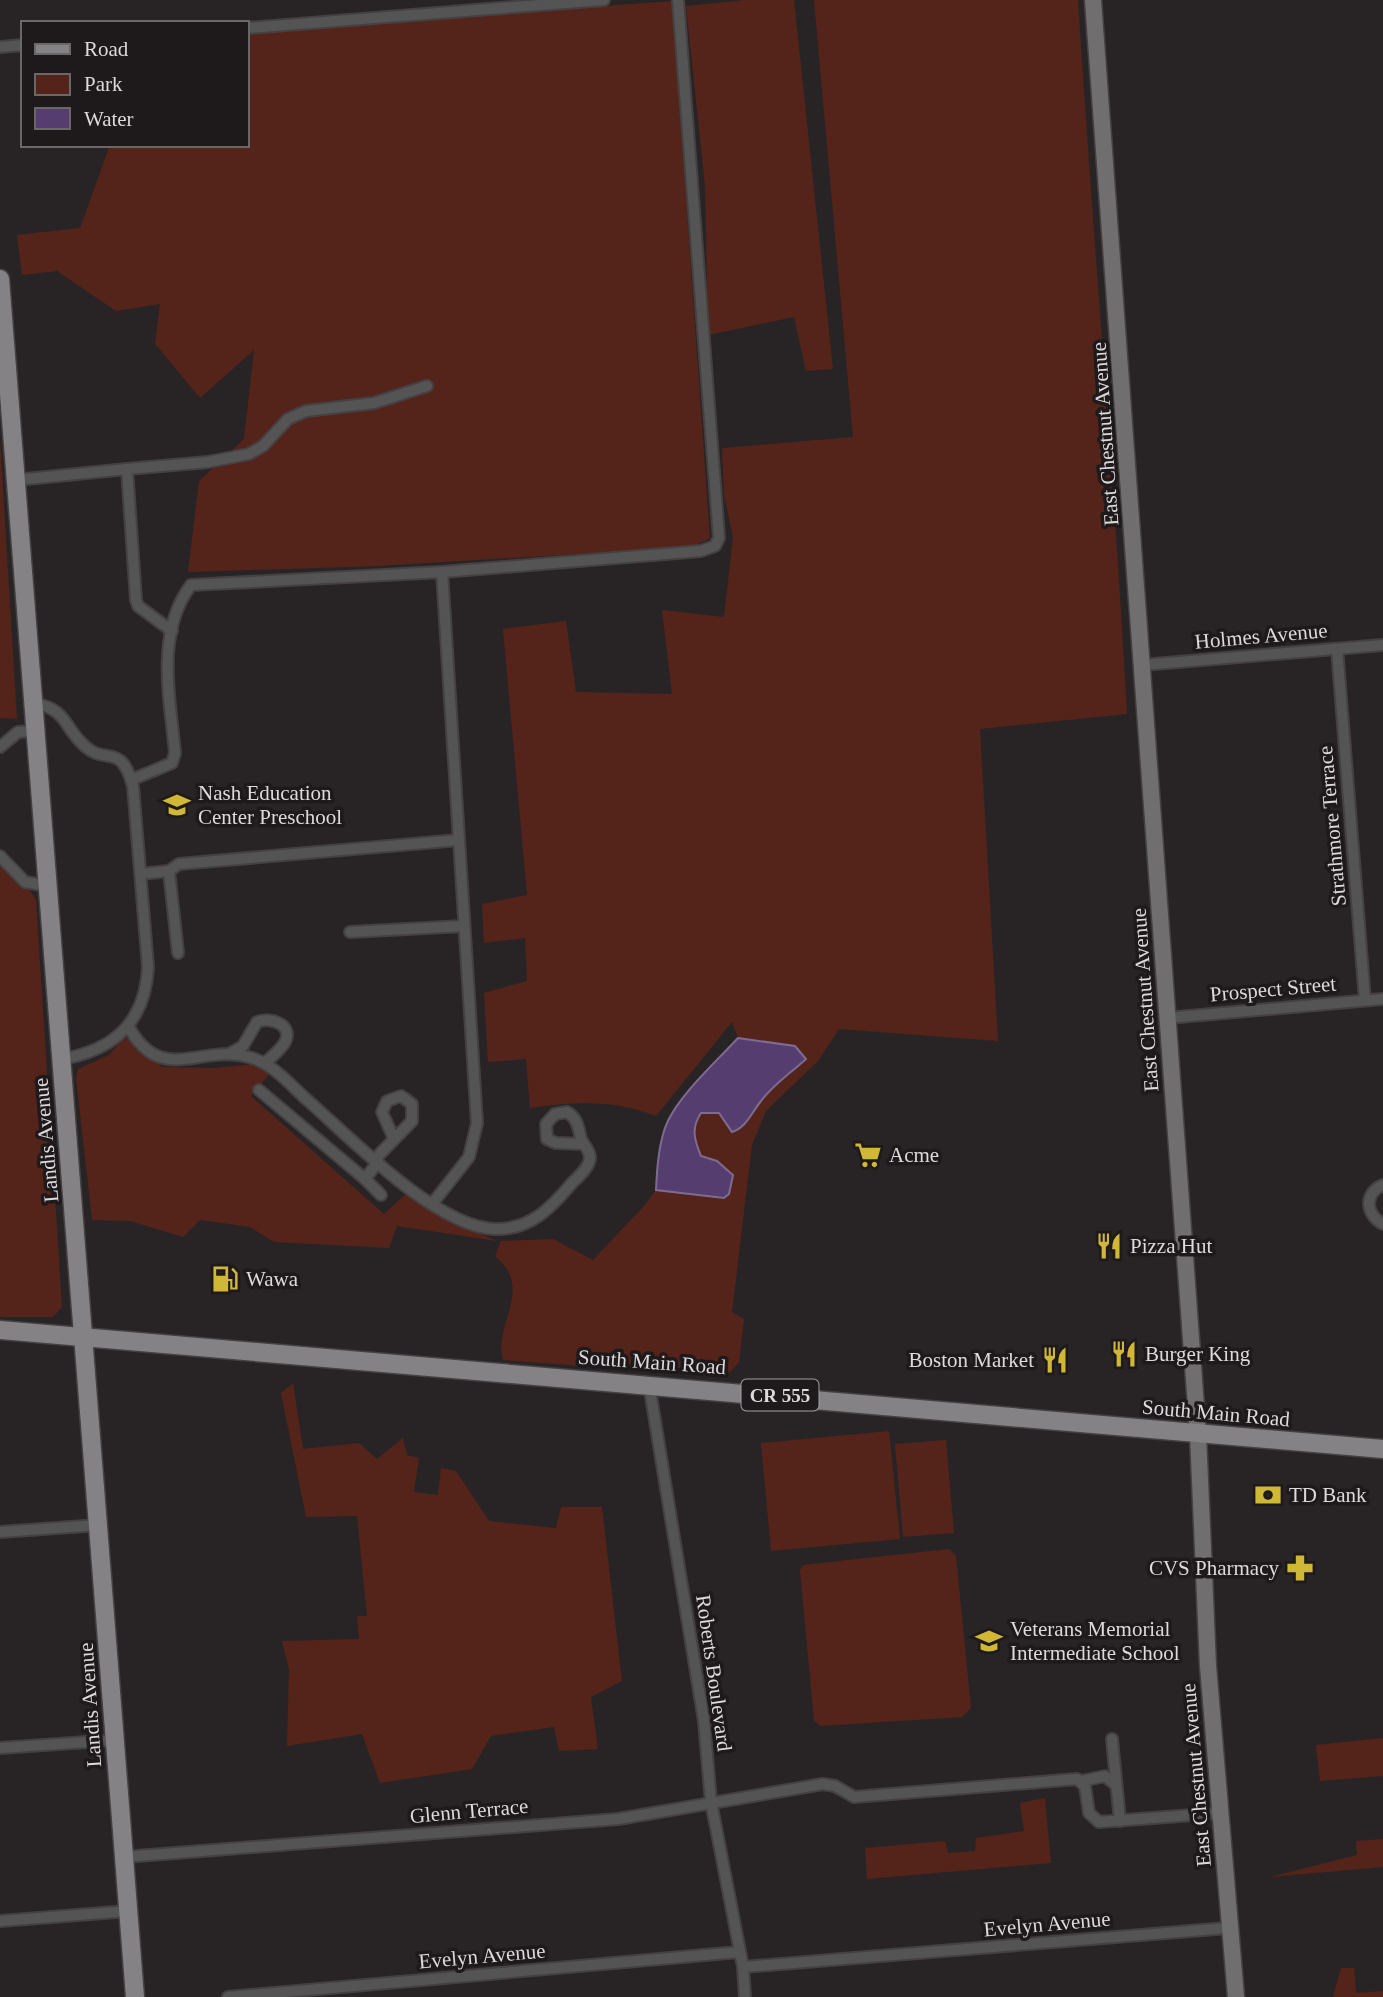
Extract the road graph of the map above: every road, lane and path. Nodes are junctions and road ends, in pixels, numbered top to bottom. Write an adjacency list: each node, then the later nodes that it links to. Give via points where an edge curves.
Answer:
1 (604, 0): 4 (street)
2 (678, 0): 11 (street, via 719,538 701,551)
3 (1093, 0): 15 (street, East Chestnut Avenue)
4 (248, 28)
5 (21, 45): 6 (street)
6 (0, 47)
7 (0, 279): 10 (main road, Landis Avenue)
8 (427, 386): 9 (street, via 374,403 306,411 288,419 249,454)
9 (127, 469): 10 (street); 12 (street, via 136,600)
10 (16, 480): 16 (main road, Landis Avenue)
11 (442, 572): 12 (street, via 200,583 191,585 184,595); 20 (street)
12 (172, 631): 19 (street, via 167,669 175,754 172,762)
13 (1383, 645): 14 (street, Holmes Avenue)
14 (1337, 649): 15 (street, Holmes Avenue); 29 (street, Strathmore Terrace)
15 (1142, 664): 30 (street, East Chestnut Avenue)
16 (34, 704): 17 (main road, Landis Avenue); 19 (street, via 57,711 85,747 118,759)
17 (36, 731): 18 (street, via 18,732); 24 (main road, Landis Avenue)
18 (0, 747)
19 (131, 779): 23 (street)
20 (459, 840): 22 (street, via 179,864); 25 (street)
21 (0, 856): 24 (street, via 25,882)
22 (169, 871): 23 (street); 27 (street)
23 (141, 874): 31 (street, via 147,989)
24 (48, 886): 33 (main road, Landis Avenue)
25 (464, 926): 26 (street); 44 (street, via 476,1135 469,1157)
26 (351, 932)
27 (178, 953)
28 (1383, 999): 29 (street, Prospect Street)
29 (1365, 1000): 30 (street, Prospect Street)
30 (1167, 1017): 49 (street, East Chestnut Avenue)
31 (128, 1027): 32 (street, via 139,1046 160,1058); 33 (street, via 96,1052)
32 (229, 1054): 34 (street); 34 (street, via 243,1046 257,1021 268,1018 281,1024 286,1034 285,1042)
33 (62, 1059): 47 (main road, Landis Avenue)
34 (265, 1063): 35 (street)
35 (295, 1089): 37 (street); 40 (street)
36 (259, 1090): 37 (street)
37 (281, 1108): 41 (street)
38 (394, 1139): 40 (street)
39 (584, 1144): 44 (street, via 590,1153 587,1166 537,1219 494,1229 459,1219)
40 (377, 1161): 41 (street); 44 (street)
41 (365, 1179): 43 (street)
42 (1383, 1185): 45 (street, via 1369,1201 1371,1214)
43 (381, 1195)
44 (432, 1204)
45 (1383, 1223)
46 (0, 1330): 47 (main road, South Main Road)
47 (84, 1336): 48 (main road, South Main Road / CR 555); 51 (main road, Landis Avenue)
48 (649, 1384): 49 (main road, South Main Road / CR 555); 58 (street, Roberts Boulevard, via 704,1721)
49 (1198, 1434): 50 (main road, South Main Road / CR 555); 59 (street, East Chestnut Avenue)
50 (1383, 1449)
51 (99, 1525): 52 (street); 54 (main road, Landis Avenue)
52 (0, 1532)
53 (1112, 1739): 57 (street)
54 (116, 1740): 55 (street); 61 (main road, Landis Avenue)
55 (0, 1748)
56 (1082, 1781): 57 (street, via 1105,1776); 58 (street, Glenn Terrace, via 866,1796 849,1796 829,1784); 60 (street, via 1091,1818)
57 (1117, 1787): 60 (street)
58 (710, 1802): 61 (street, Glenn Terrace, via 618,1819); 65 (street, Roberts Boulevard)
59 (1220, 1813): 60 (street); 64 (street, East Chestnut Avenue)
60 (1120, 1821)
61 (124, 1857): 62 (main road, Landis Avenue)
62 (129, 1911): 63 (street); 67 (main road, Landis Avenue)
63 (0, 1921)
64 (1228, 1928): 66 (street, Evelyn Avenue); 70 (street, East Chestnut Avenue)
65 (739, 1952): 66 (street, Roberts Boulevard); 68 (street, Evelyn Avenue)
66 (744, 1967): 69 (street, Roberts Boulevard)
67 (135, 1997)
68 (228, 1997)
69 (745, 1997)
70 (1236, 1997)

